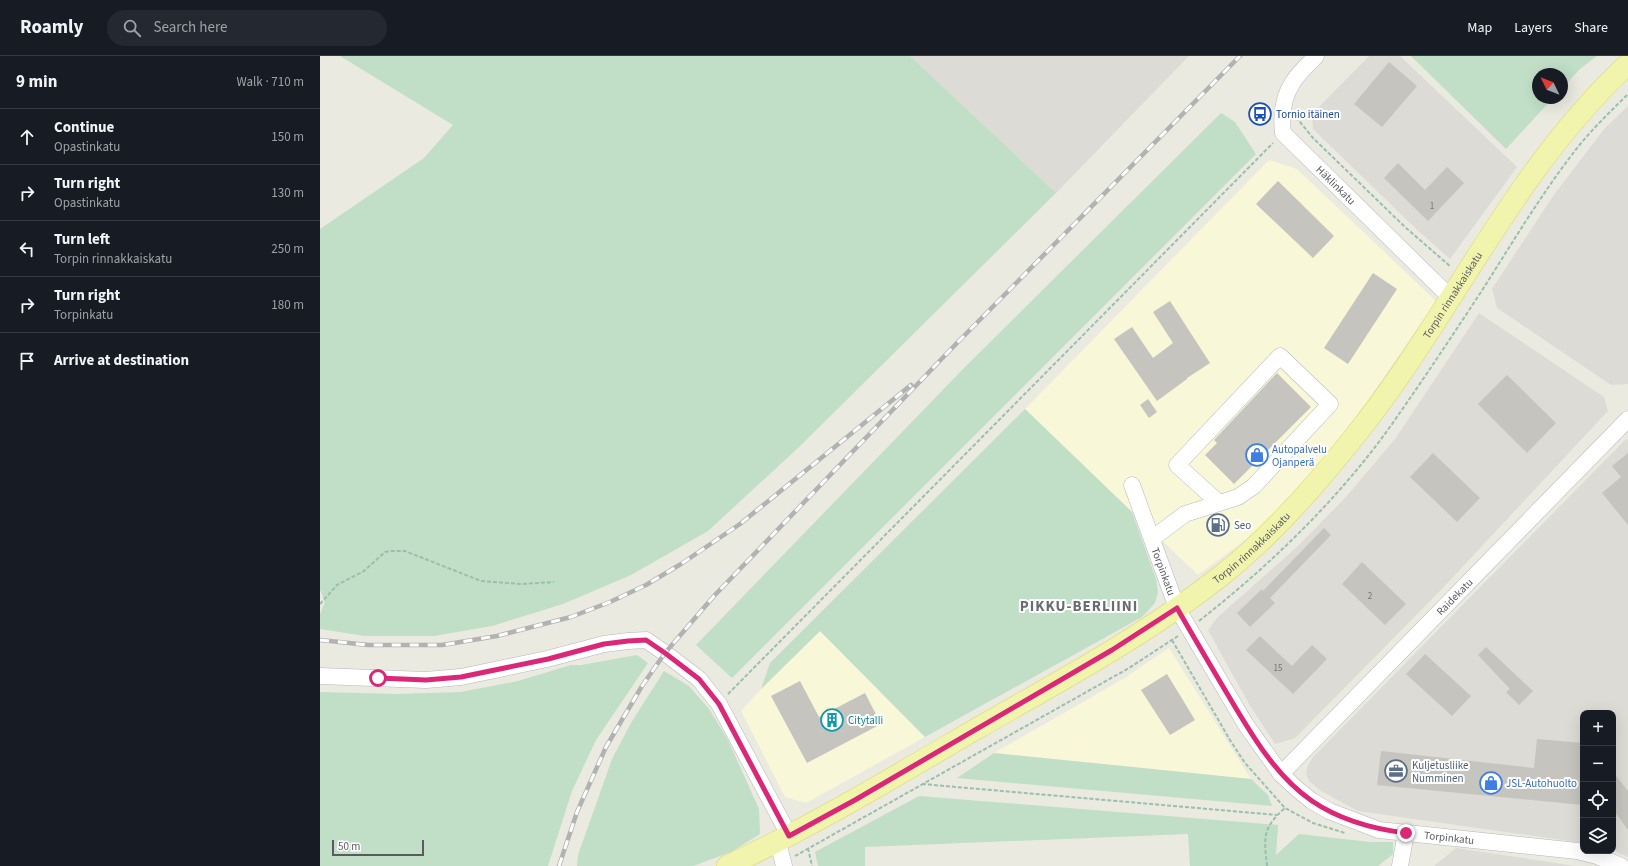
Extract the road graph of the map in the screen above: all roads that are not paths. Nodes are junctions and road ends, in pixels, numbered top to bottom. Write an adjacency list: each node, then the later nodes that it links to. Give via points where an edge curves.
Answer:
1 (1316, 56): 3 (street, Häklinkatu, via 1292,82 1281,118 1283,133)
2 (1628, 64): 3 (main road, Torpin rinnakkaiskatu, via 1610,80 1549,150)
3 (1451, 298): 8 (main road, Torpin rinnakkaiskatu, via 1357,434 1328,469 1252,549 1224,574)
4 (1628, 419): 10 (street, Raidekatu)
5 (1132, 485): 7 (street, Torpinkatu)
6 (1218, 502): 6 (street, via 1176,465 1280,356 1330,404 1254,486 1238,496); 7 (street, via 1185,514)
7 (1153, 538): 8 (street, Torpinkatu)
8 (1177, 608): 10 (street, Torpinkatu, via 1246,725); 12 (main road, Torpin rinnakkaiskatu, via 1112,650 855,800)
9 (320, 676): 12 (street, via 426,680 461,677 548,659 604,644 646,640 699,679 719,704)
10 (1281, 774): 11 (street, Torpinkatu, via 1312,801 1329,811 1379,830)
11 (1406, 833): 13 (street); 16 (street, Torpinkatu, via 1577,851)
12 (783, 839): 14 (street); 15 (main road, Torpin rinnakkaiskatu)
13 (1404, 863)
14 (783, 864)
15 (727, 866)
16 (1621, 866)

